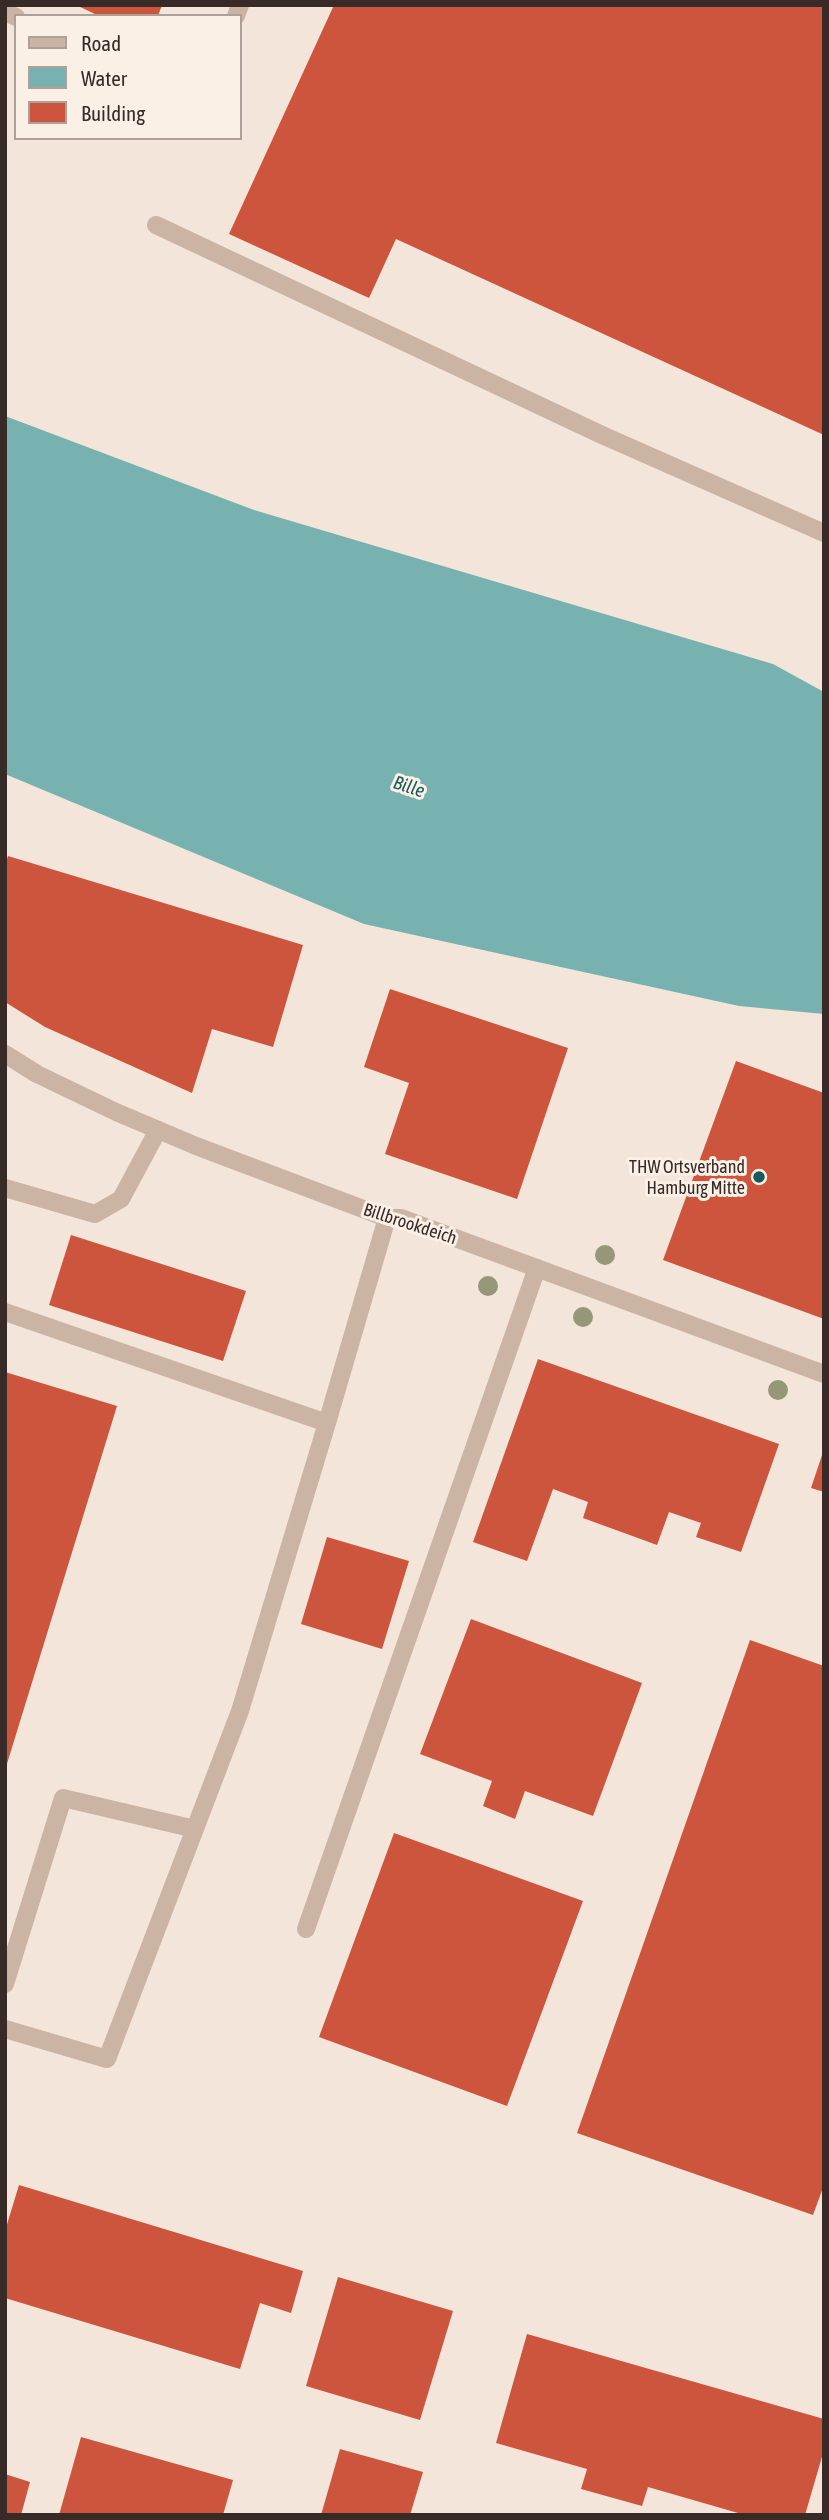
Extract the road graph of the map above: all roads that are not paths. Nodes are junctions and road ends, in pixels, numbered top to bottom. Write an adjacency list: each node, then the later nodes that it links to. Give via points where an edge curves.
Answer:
1 (156, 225): 2 (street, via 602,435)
2 (824, 533)
3 (5, 1054): 4 (street, Billbrookdeich, via 37,1074)
4 (158, 1130): 5 (street, via 121,1199 94,1214); 6 (street, Billbrookdeich)
5 (5, 1188)
6 (387, 1218): 7 (street, Billbrookdeich, via 401,1218); 10 (street)
7 (537, 1268): 9 (street, Billbrookdeich); 12 (street)
8 (5, 1312): 10 (street)
9 (824, 1374)
10 (327, 1423): 11 (street, via 240,1711)
11 (195, 1829): 13 (street, via 63,1798); 14 (street, via 107,2059)
12 (306, 1929)
13 (5, 1984)
14 (5, 2029)

